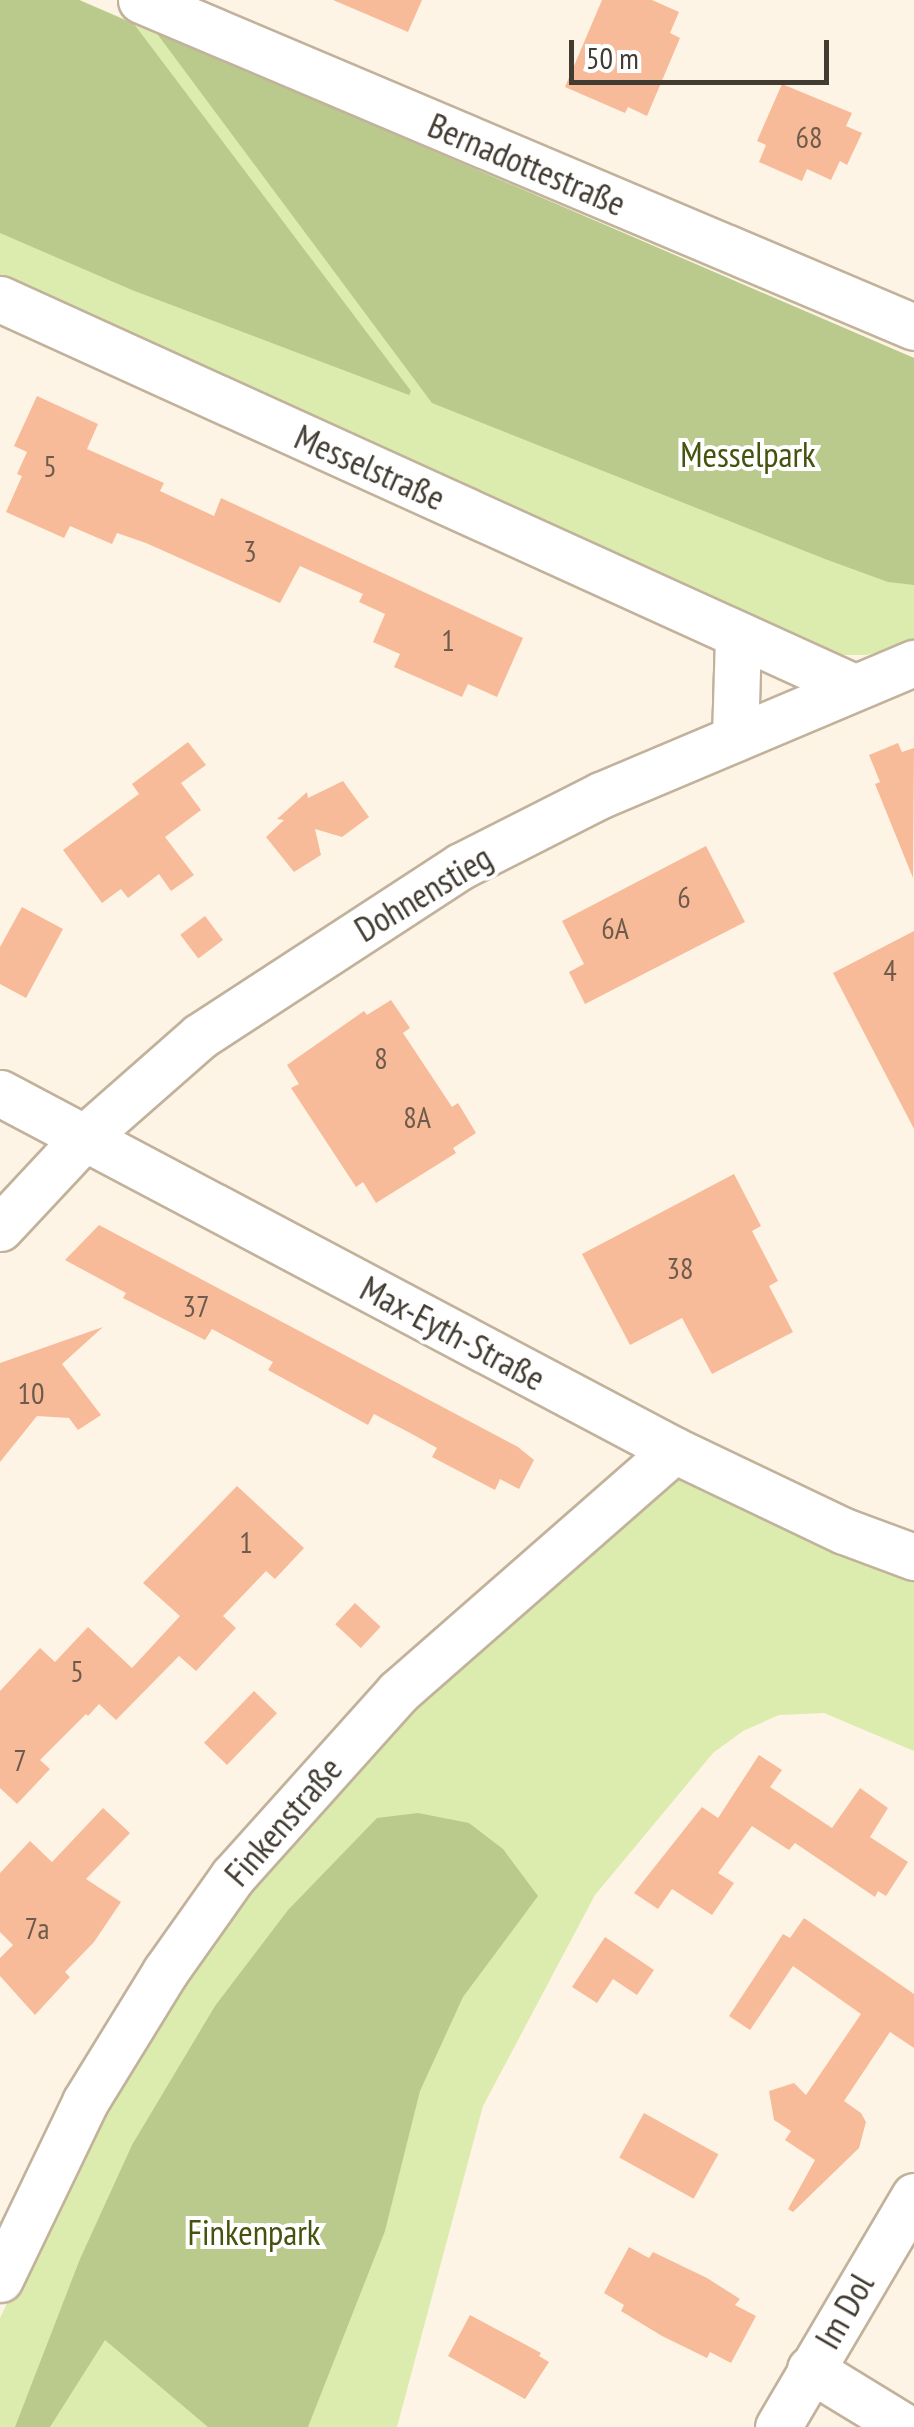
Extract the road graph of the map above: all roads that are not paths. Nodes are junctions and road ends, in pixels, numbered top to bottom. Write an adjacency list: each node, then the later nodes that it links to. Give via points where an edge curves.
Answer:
1 (140, 0): 3 (street, Bernadottestraße)
2 (0, 299): 4 (street, Messelstraße)
3 (914, 328)
4 (738, 638): 6 (street, Messelstraße); 7 (street)
5 (914, 663): 6 (street, Dohnenstieg)
6 (854, 687): 7 (street, Dohnenstieg)
7 (735, 738): 9 (street, Dohnenstieg, via 600,794 461,866 200,1036)
8 (0, 1093): 9 (street, Max-Eyth-Straße)
9 (84, 1138): 10 (street, Dohnenstieg); 11 (street, Max-Eyth-Straße)
10 (0, 1228)
11 (674, 1450): 12 (street, Max-Eyth-Straße); 14 (street, Finkenstraße, via 398,1692 233,1876 164,1972 86,2102)
12 (914, 1558)
13 (914, 2196): 15 (street, Im Dol)
14 (0, 2279)
15 (810, 2369): 16 (street, Im Dol); 17 (street)
16 (778, 2427)
17 (905, 2427)

